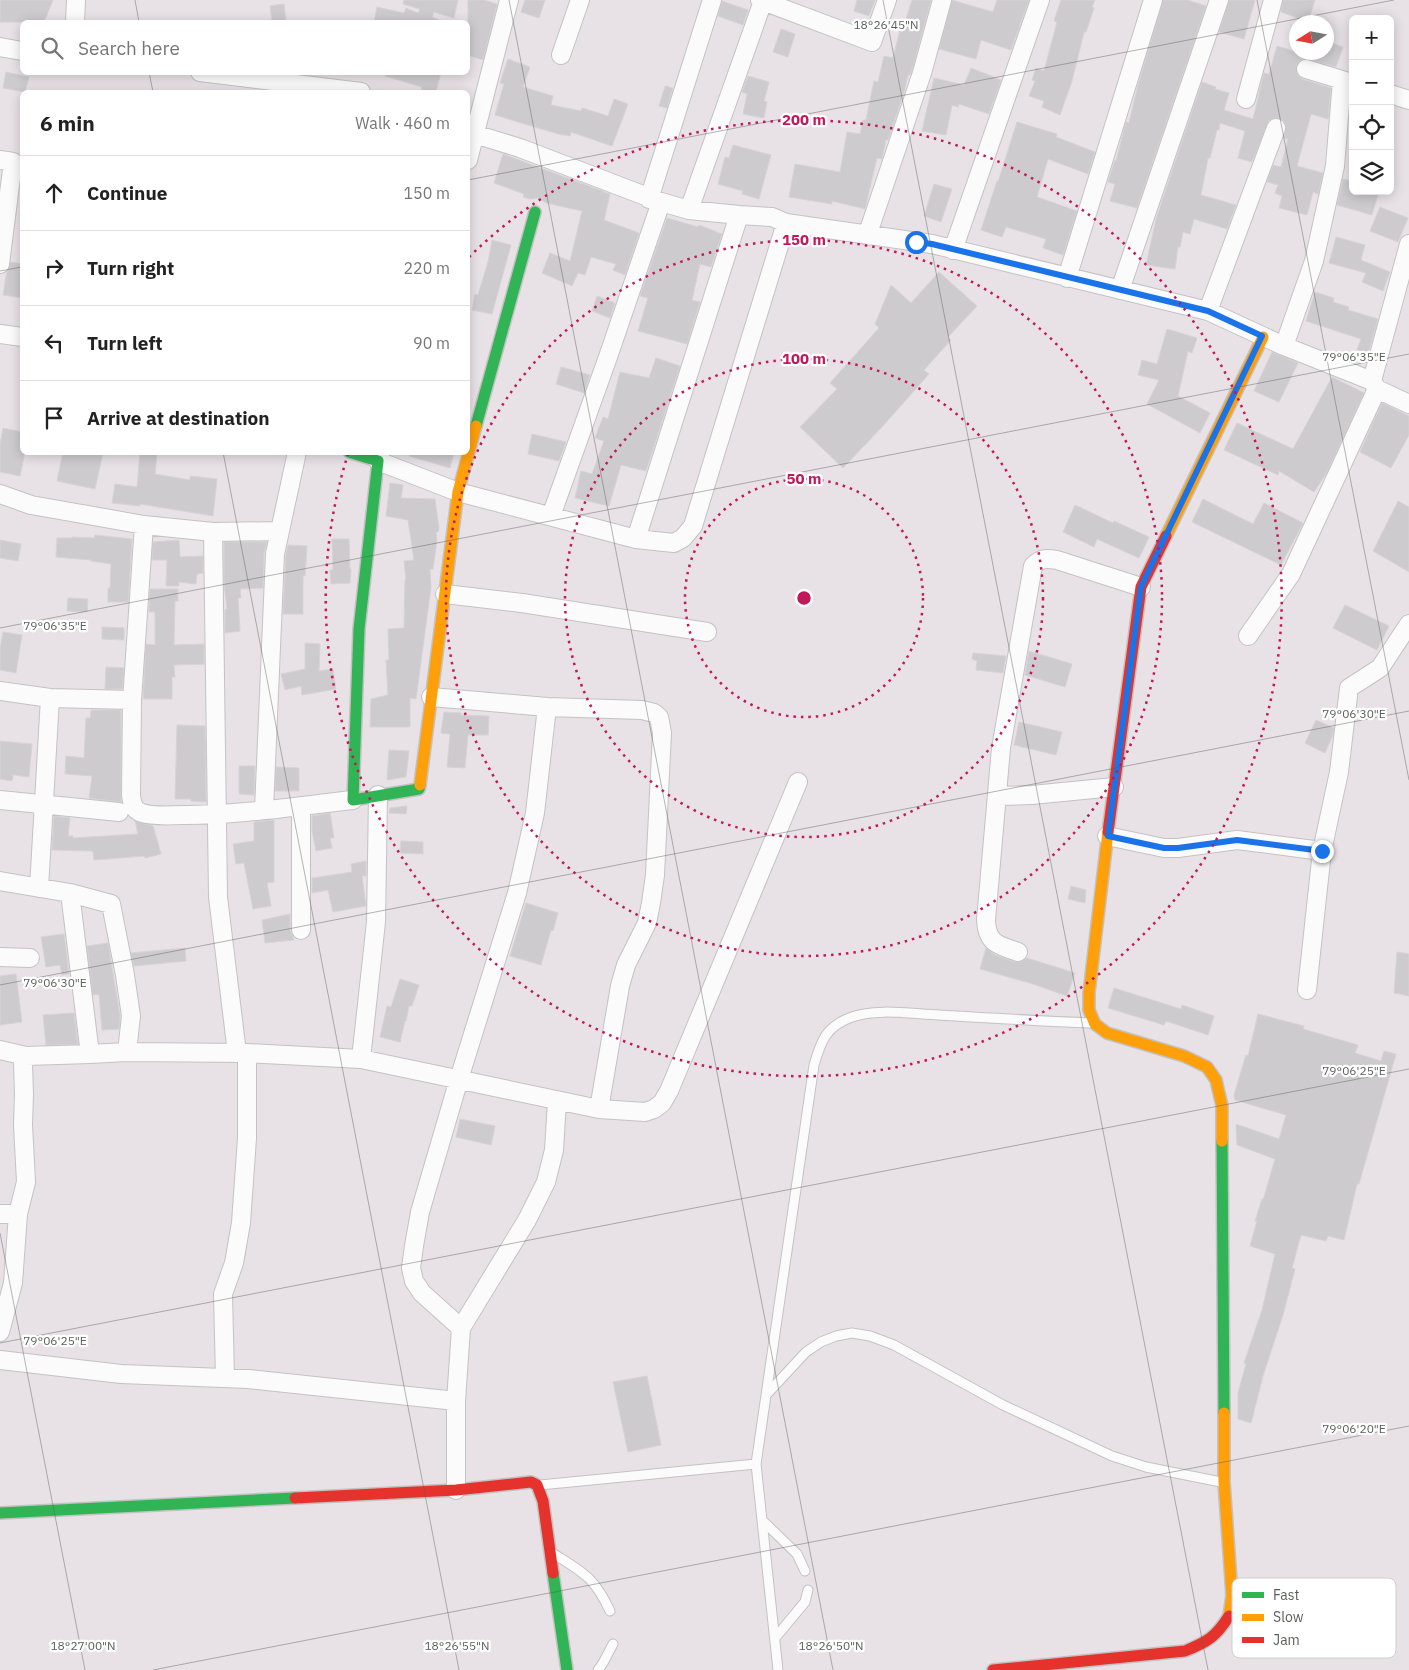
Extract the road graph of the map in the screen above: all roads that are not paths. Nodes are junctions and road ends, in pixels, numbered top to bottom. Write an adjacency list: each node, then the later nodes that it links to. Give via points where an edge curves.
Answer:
1 (76, 0): 12 (street)
2 (509, 0): 24 (street)
3 (580, 0): 15 (street)
4 (712, 0): 26 (street)
5 (887, 0): 11 (street, via 872,42)
6 (942, 0): 31 (street, via 922,73)
7 (1040, 0): 33 (street)
8 (1153, 0): 35 (street)
9 (1219, 0): 36 (street)
10 (1273, 0): 21 (street)
11 (762, 1): 27 (street)
12 (74, 20)
13 (0, 47): 14 (street)
14 (20, 51)
15 (561, 55)
16 (1306, 69): 18 (street)
17 (224, 75): 19 (street)
18 (1347, 81): 41 (street, via 1335,166 1314,261)
19 (345, 90)
20 (1394, 95): 22 (street)
21 (1246, 99)
22 (1409, 100)
23 (1276, 128): 37 (street)
24 (471, 134): 26 (street, via 520,148)
25 (12, 162): 34 (street)
26 (655, 201): 27 (street); 50 (street)
27 (689, 210): 29 (street)
28 (535, 212): 44 (street)
29 (739, 215): 30 (street, via 772,217); 54 (street)
30 (786, 222): 31 (street); 54 (street, via 693,526 674,543)
31 (867, 236): 33 (street, via 932,244)
32 (1409, 244): 42 (street)
33 (953, 250): 35 (street)
34 (0, 264)
35 (1067, 278): 36 (street)
36 (1120, 290): 37 (street)
37 (1208, 311): 39 (street)
38 (0, 334): 40 (street)
39 (1262, 336): 41 (street); 55 (street)
40 (20, 337)
41 (1284, 346): 42 (street)
42 (1375, 385): 43 (street); 59 (street, via 1291,574)
43 (1409, 404)
44 (470, 448)
45 (296, 455): 52 (street)
46 (468, 455): 48 (street)
47 (379, 457): 48 (street); 70 (street, via 359,629)
48 (458, 492): 50 (street); 56 (street)
49 (0, 494): 51 (street, via 31,505)
50 (551, 516): 54 (street)
51 (144, 525): 53 (street); 63 (street)
52 (280, 531): 53 (street); 73 (street, via 275,554)
53 (213, 532): 75 (street)
54 (636, 539)
55 (1141, 587): 66 (street); 68 (street, via 1057,560 1038,560 1033,566 1001,748)
56 (445, 594): 58 (street); 62 (street)
57 (1409, 624): 77 (street, via 1380,668 1349,688 1339,772)
58 (707, 632)
59 (1248, 636)
60 (0, 691): 61 (street)
61 (50, 698): 63 (street); 71 (street)
62 (431, 698): 64 (street); 67 (street, via 419,789)
63 (132, 700): 75 (street, via 131,795 135,809 159,815)
64 (547, 707): 93 (street, via 535,813 517,893); 95 (street, via 642,710 654,713 661,724 651,903 647,923 626,964 620,986)
65 (798, 782): 95 (street, via 662,1103 645,1112)
66 (1114, 787): 68 (street); 76 (street)
67 (378, 795): 70 (street); 92 (street, via 376,922)
68 (997, 796): 82 (street, via 986,930 995,944)
69 (0, 800): 71 (street)
70 (353, 800): 72 (street)
71 (45, 804): 74 (street); 79 (street)
72 (301, 806): 73 (street); 81 (street)
73 (264, 810): 75 (street)
74 (119, 812)
75 (218, 815): 89 (street, via 218,897)
76 (1108, 836): 77 (street, via 1164,848 1237,840); 86 (street, via 1089,993 1089,1010)
77 (1322, 851): 85 (street)
78 (0, 881): 79 (street)
79 (38, 888): 80 (street)
80 (70, 893): 88 (street, via 111,904 130,1016); 90 (street)
81 (301, 930)
82 (1018, 952)
83 (0, 956): 84 (street)
84 (30, 958)
85 (1307, 990)
86 (1095, 1024): 103 (lane, via 875,1013 852,1016 835,1026 822,1040 814,1065); 106 (street, via 1107,1033 1184,1056 1207,1067 1216,1080 1222,1106)
87 (0, 1050): 91 (street)
88 (127, 1052): 89 (street); 90 (street)
89 (242, 1053): 92 (street); 102 (street, via 247,1138 234,1263 223,1294)
90 (90, 1054): 91 (street)
91 (26, 1056): 97 (street, via 23,1063 26,1182)
92 (361, 1058): 93 (street)
93 (459, 1079): 94 (street); 99 (street, via 420,1212 411,1268 422,1293)
94 (557, 1101): 95 (street); 99 (street, via 554,1150 546,1182 527,1220)
95 (599, 1110)
96 (0, 1214): 97 (street)
97 (18, 1214): 98 (street)
98 (7, 1283): 100 (street)
99 (461, 1328): 104 (street)
100 (0, 1332)
101 (0, 1360): 102 (street, via 121,1374)
102 (225, 1378): 104 (street)
103 (766, 1395): 105 (lane); 106 (lane, via 806,1352 821,1342 852,1333 870,1336 894,1345 1078,1442 1146,1467)
104 (456, 1401): 108 (street)
105 (756, 1464): 107 (lane); 110 (lane)
106 (1224, 1482): 120 (street, via 1232,1595 1230,1615 1221,1629 1205,1643 1185,1651 1157,1655)
107 (537, 1485): 108 (street, via 523,1482); 111 (street, via 543,1501)
108 (456, 1490): 109 (street)
109 (0, 1513)
110 (762, 1521): 112 (lane, via 797,1554); 115 (lane)
111 (551, 1551): 114 (lane, via 588,1575 601,1590); 117 (street)
112 (806, 1571)
113 (808, 1590): 115 (lane, via 806,1602)
114 (610, 1611)
115 (775, 1638): 119 (lane)
116 (613, 1644): 118 (lane)
117 (567, 1670)
118 (598, 1670)
119 (778, 1670)
120 (993, 1670)

